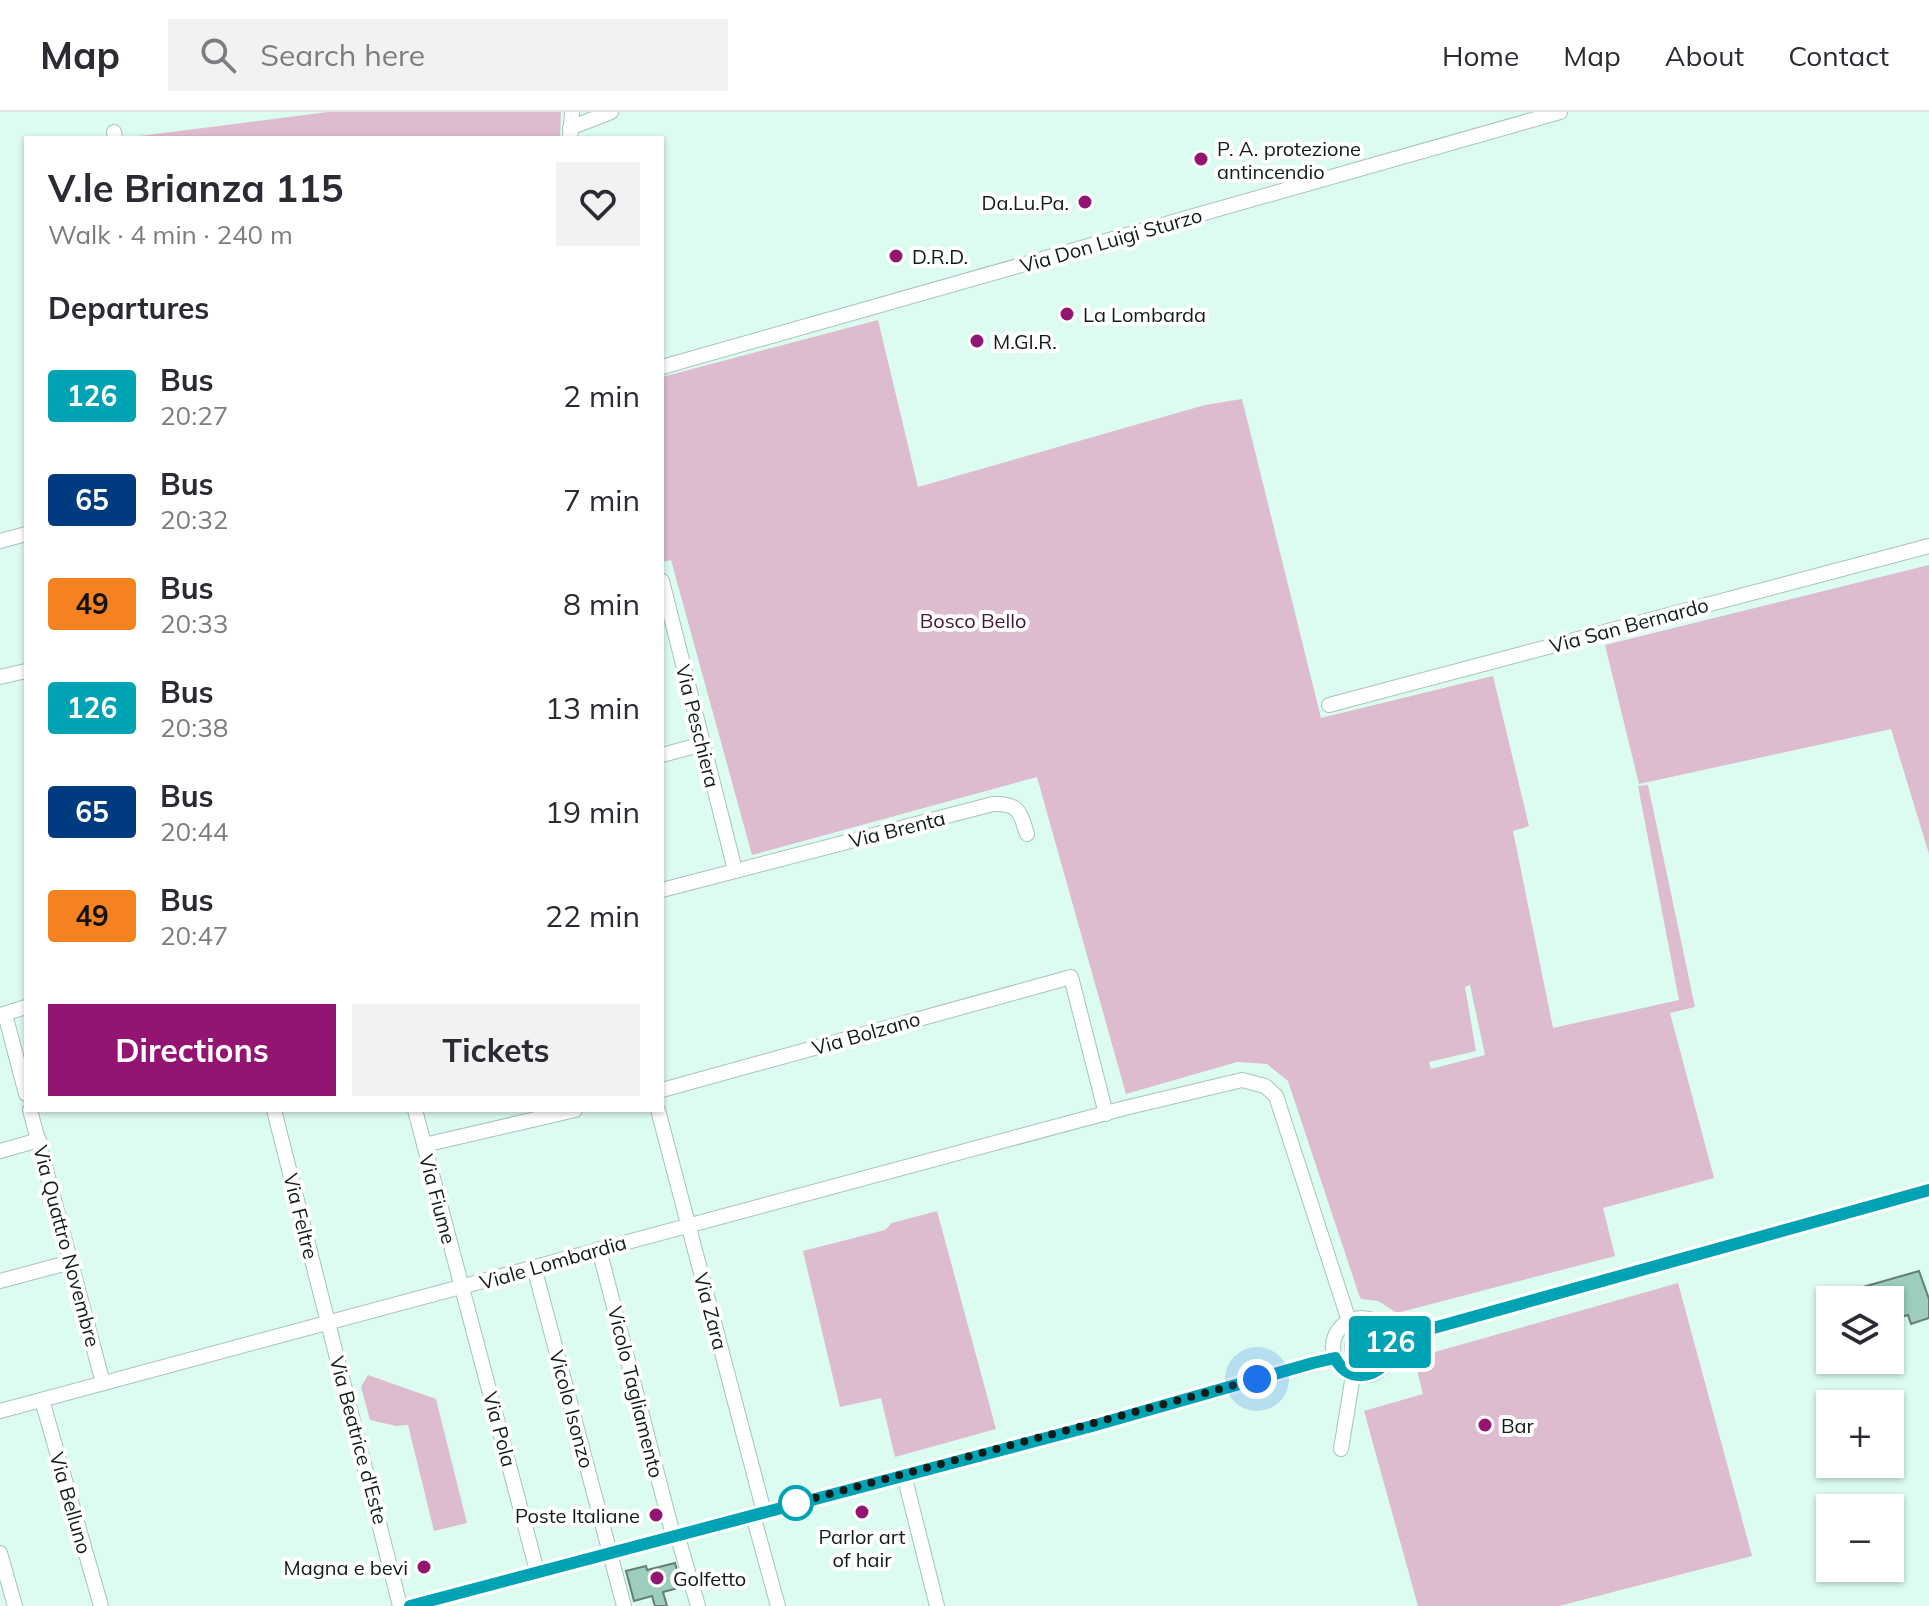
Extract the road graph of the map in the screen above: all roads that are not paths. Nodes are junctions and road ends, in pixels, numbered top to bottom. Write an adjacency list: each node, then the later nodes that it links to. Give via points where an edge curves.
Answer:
1 (572, 112): 4 (street)
2 (611, 112): 4 (street)
3 (1560, 112): 5 (street, Via Don Luigi Sturzo)
4 (570, 133)
5 (664, 366)
6 (24, 535): 7 (street)
7 (0, 541)
8 (1929, 546): 13 (street, Via San Bernardo)
9 (664, 598): 10 (street, Via Peschiera)
10 (667, 624): 14 (street, Via Peschiera)
11 (24, 671): 12 (street)
12 (0, 677)
13 (1329, 705)
14 (703, 744): 15 (street); 17 (street, Via Peschiera)
15 (664, 754)
16 (1027, 834): 17 (street, Via Brenta, via 1021,813 1008,804 993,804)
17 (742, 868): 18 (street)
18 (664, 889)
19 (24, 1008): 20 (street)
20 (2, 1014): 21 (street)
21 (24, 1087)
22 (664, 1089): 28 (street, Via Bolzano, via 1071,977)
23 (31, 1112): 29 (street, Via Quattro Novembre)
24 (275, 1112): 40 (street, Via Feltre)
25 (416, 1112): 30 (street, Via Fiume)
26 (566, 1112): 30 (street)
27 (659, 1112): 33 (street, Via Zara)
28 (1106, 1114): 33 (street, Viale Lombardia); 39 (street, Viale Lombardia, via 1233,1081 1265,1086 1276,1096)
29 (39, 1140): 31 (street); 35 (street, Via Quattro Novembre)
30 (424, 1145): 38 (street, Via Fiume)
31 (0, 1151)
32 (1929, 1190): 41 (street)
33 (688, 1225): 34 (street, Viale Lombardia); 49 (street, Via Zara)
34 (599, 1249): 36 (street, Viale Lombardia); 50 (street, Vicolo Tagliamento)
35 (71, 1262): 37 (street); 44 (street, Via Quattro Novembre)
36 (534, 1267): 38 (street, Viale Lombardia); 51 (street, Vicolo Isonzo)
37 (0, 1281)
38 (462, 1287): 40 (street, Viale Lombardia); 53 (street, Via Pola)
39 (1349, 1321): 41 (street, via 1374,1321); 42 (street, via 1336,1333)
40 (328, 1322): 44 (street, Viale Lombardia); 56 (street, Via Beatrice d'Este)
41 (1390, 1340): 43 (street, via 1388,1360 1381,1369)
42 (1335, 1358): 43 (street); 48 (street)
43 (1353, 1375): 47 (street)
44 (103, 1383): 45 (street, Viale Lombardia)
45 (42, 1400): 46 (street, Viale Lombardia); 55 (street, Via Belluno)
46 (0, 1411)
47 (1341, 1449)
48 (904, 1475): 49 (street); 61 (street)
49 (759, 1513): 50 (street); 60 (street, Via Zara)
50 (675, 1535): 51 (street); 59 (street, Vicolo Tagliamento)
51 (610, 1552): 53 (street); 58 (street, Vicolo Isonzo)
52 (0, 1553): 54 (street)
53 (537, 1571): 57 (street)
54 (15, 1606)
55 (101, 1606)
56 (400, 1606)
57 (410, 1606)
58 (624, 1606)
59 (698, 1606)
60 (778, 1606)
61 (937, 1606)

